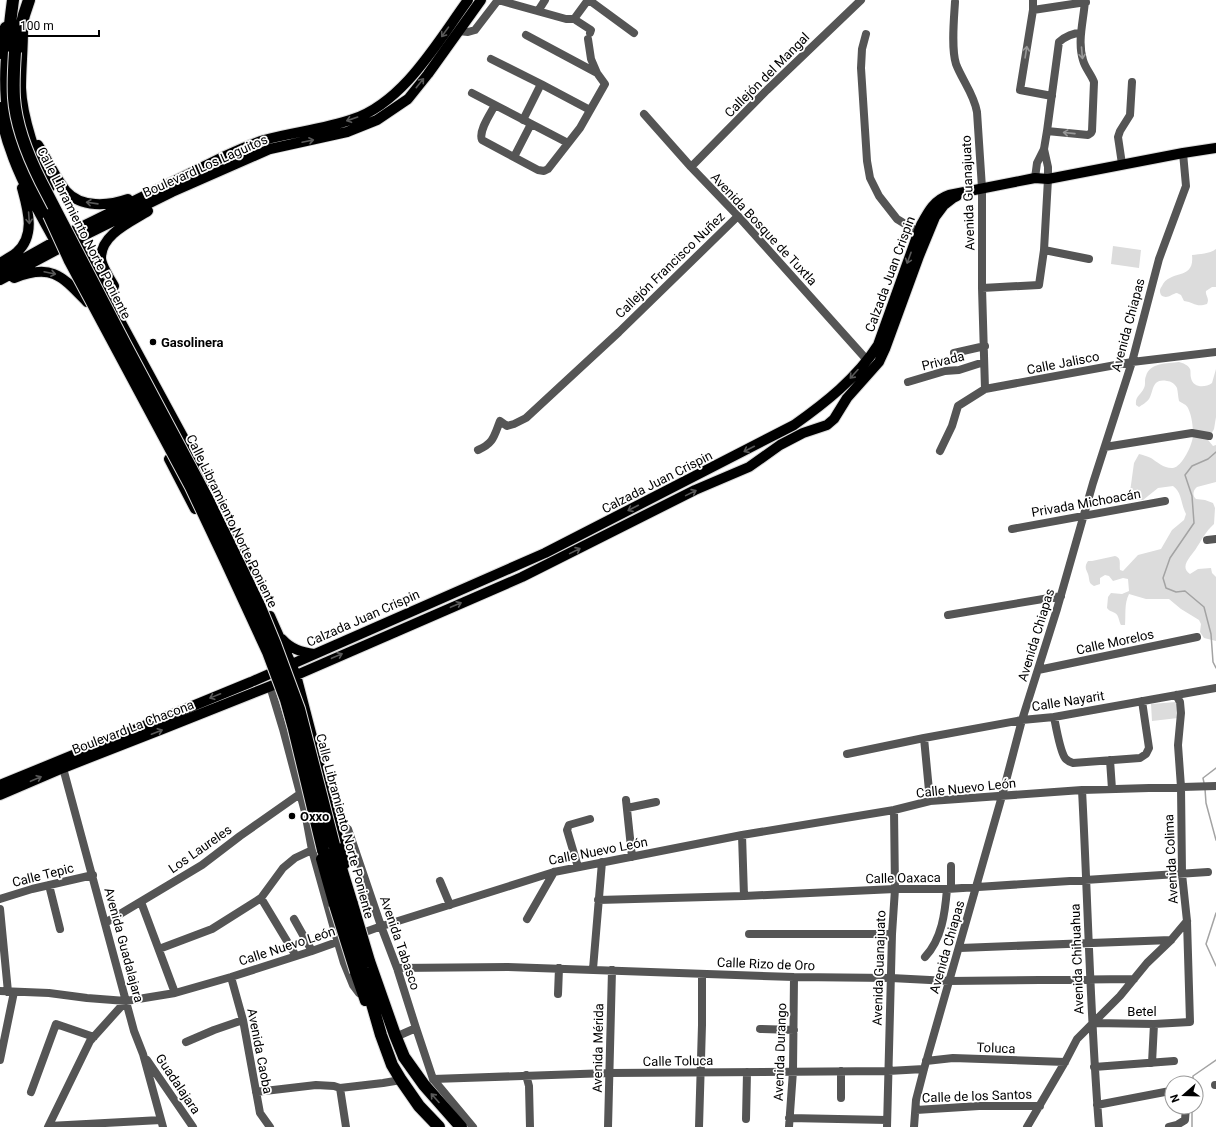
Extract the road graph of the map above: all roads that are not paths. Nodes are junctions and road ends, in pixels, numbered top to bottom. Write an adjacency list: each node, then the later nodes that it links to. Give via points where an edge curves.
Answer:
1 (12, 0): 21 (highway, Calle Libramiento Norte Poniente)
2 (468, 0): 45 (main road, Boulevard Los Laguitos, one-way to 45, via 417,70 391,98 371,111 354,119 249,145)
3 (481, 0): 16 (main road, Boulevard Los Laguitos)
4 (498, 0): 13 (street); 16 (street, via 475,30)
5 (546, 0): 13 (street)
6 (589, 0): 15 (street); 17 (street)
7 (861, 0): 42 (street, Callejón del Mangal)
8 (1033, 0): 12 (street)
9 (30, 1): 14 (highway, Calle Libramiento Norte Poniente)
10 (1086, 1): 12 (street); 18 (street)
11 (955, 2): 46 (street, Avenida Guanajuato, via 956,63 975,102)
12 (1033, 10): 27 (street, one-way to 12, via 1020,90)
13 (538, 11): 15 (street)
14 (24, 15): 21 (highway, Calle Libramiento Norte Poniente); 33 (main road, Calle Libramiento Norte Poniente, via 21,90)
15 (574, 19): 23 (street, via 590,34 591,59)
16 (459, 31): 45 (main road, Boulevard Los Laguitos, one-way to 16, via 270,149 347,132 377,120 408,99)
17 (634, 32)
18 (1081, 33): 27 (street, via 1066,36 1059,42); 34 (street, one-way to 34, via 1082,59 1094,82 1091,134)
19 (866, 34): 49 (street, via 860,68 870,178 879,196 897,218)
20 (526, 36): 23 (street)
21 (7, 52): 118 (highway, Calle Libramiento Norte Poniente, bridge, via 5,89 18,154 70,261 191,487 265,645 286,700)
22 (491, 59): 25 (street)
23 (597, 73): 30 (street, via 605,84)
24 (1132, 82): 40 (street, via 1130,115 1118,137)
25 (541, 84): 30 (street); 32 (street)
26 (472, 93): 28 (street)
27 (1052, 96): 34 (street)
28 (495, 105): 32 (street); 39 (street, via 481,132 481,138)
29 (0, 107): 41 (main road, Calle Libramiento Norte Poniente, via 3,128)
30 (590, 110): 35 (street)
31 (644, 114): 42 (street, Avenida Bosque de Tuxtla)
32 (527, 122): 35 (street); 39 (street)
33 (28, 129): 45 (main road, one-way to 33, via 116,203 86,203 67,192); 50 (main road, Calle Libramiento Norte Poniente, via 45,176)
34 (1047, 131): 37 (street)
35 (568, 143): 39 (street, via 544,172)
36 (1216, 148): 38 (main road, Calzada Juan Crispin)
37 (1044, 149): 43 (street); 44 (street)
38 (1183, 153): 40 (main road, Calzada Juan Crispin); 66 (street, Avenida Chiapas, via 1186,186 1159,259)
39 (514, 157)
40 (1122, 164): 44 (main road, Calzada Juan Crispin)
41 (16, 167): 51 (main road, Calle Libramiento Norte Poniente); 54 (main road, one-way to 54, via 30,227 16,253)
42 (691, 167): 48 (street, Avenida Bosque de Tuxtla)
43 (1035, 178): 44 (main road, Calzada Juan Crispin); 46 (main road, Calzada Juan Crispin)
44 (1048, 179): 52 (street)
45 (171, 188): 50 (main road, Boulevard Los Laguitos); 59 (main road, via 169,197 112,234 104,243 101,258 114,286)
46 (982, 188): 47 (main road, Calzada Juan Crispin); 58 (street, Avenida Guanajuato)
47 (966, 192): 49 (main road, Calzada Juan Crispin, via 941,198 929,209); 71 (main road, Calzada Juan Crispin, via 953,198 935,216 885,349)
48 (738, 216): 64 (street, Avenida Bosque de Tuxtla); 75 (street, Callejón Francisco Nuñez, via 526,418 507,426 500,421 492,441)
49 (918, 232): 64 (main road, Calzada Juan Crispin, one-way to 64, via 878,345)
50 (75, 235): 51 (main road, Boulevard Los Laguitos); 59 (main road, Calle Libramiento Norte Poniente)
51 (57, 245): 55 (main road); 56 (main road); 60 (main road, Calle Libramiento Norte Poniente)
52 (1044, 250): 53 (street); 58 (street, via 1039,285)
53 (1089, 259)
54 (0, 263)
55 (0, 272)
56 (0, 280)
57 (0, 286): 60 (main road, one-way to 60, via 24,274 46,272 64,278)
58 (982, 288): 61 (street, Avenida Guanajuato)
59 (108, 298): 84 (main road, Calle Libramiento Norte Poniente, via 195,459)
60 (87, 302): 90 (main road, Calle Libramiento Norte Poniente, via 212,542 258,638)
61 (985, 346): 63 (street); 65 (street, Avenida Guanajuato)
62 (1216, 352): 66 (street, Calle Jalisco)
63 (954, 353)
64 (867, 360): 69 (main road, Calzada Juan Crispin, one-way to 69)
65 (984, 362): 67 (street, Privada); 68 (street, Avenida Guanajuato)
66 (1132, 362): 68 (street, Calle Jalisco); 74 (street, Avenida Chiapas)
67 (908, 382)
68 (985, 389): 76 (street, via 958,406)
69 (824, 403): 70 (main road, Calzada Juan Crispin); 71 (main road, via 833,408)
70 (815, 410): 72 (main road, via 817,420); 86 (main road, Calzada Juan Crispin, one-way to 86, via 775,436 545,553)
71 (834, 419): 72 (main road, Calzada Juan Crispin)
72 (824, 426): 88 (main road, Calzada Juan Crispin, one-way to 72, via 522,577 695,490 749,467 780,445)
73 (1209, 436): 74 (street, via 1192,433)
74 (1105, 447): 78 (street, Avenida Chiapas)
75 (478, 450)
76 (940, 451)
77 (1165, 501): 78 (street, Privada Michoacán)
78 (1084, 515): 79 (street, Privada Michoacán); 82 (street, Avenida Chiapas)
79 (1012, 529)
80 (1216, 539): 81 (street)
81 (1207, 540)
82 (1061, 596): 83 (street); 89 (street, Avenida Chiapas)
83 (948, 615)
84 (278, 636): 86 (main road, via 288,646 300,652); 87 (main road, Calle Libramiento Norte Poniente)
85 (1197, 637): 89 (street, Calle Morelos)
86 (314, 654): 87 (main road, Calzada Juan Crispin)
87 (292, 664): 90 (main road, Calzada Juan Crispin); 91 (main road, Calle Libramiento Norte Poniente)
88 (315, 666): 91 (main road, Calzada Juan Crispin); 95 (main road, via 302,683)
89 (1038, 670): 99 (street, Avenida Chiapas)
90 (271, 672): 92 (main road, Calzada Juan Crispin); 93 (main road, Calle Libramiento Norte Poniente)
91 (296, 675): 93 (main road, Calzada Juan Crispin); 95 (main road, Calle Libramiento Norte Poniente)
92 (251, 682): 103 (main road, Boulevard La Chacona, one-way to 103)
93 (273, 685): 103 (main road, Boulevard La Chacona, one-way to 93); 109 (main road, Calle Libramiento Norte Poniente, via 287,720)
94 (1216, 688): 96 (street, Calle Nayarit)
95 (301, 693): 116 (main road, Calle Libramiento Norte Poniente)
96 (1176, 696): 97 (street, Calle Nayarit); 106 (street, Avenida Colima, via 1180,702 1181,712 1178,745)
97 (1142, 701): 98 (street, Calle Nayarit); 102 (street, via 1148,751 1140,758)
98 (1054, 717): 99 (street, Calle Nayarit); 102 (street, via 1066,760)
99 (1022, 720): 100 (street, Calle Nayarit); 111 (street, Avenida Chiapas)
100 (924, 738): 101 (street, Calle Nayarit); 112 (street)
101 (847, 754)
102 (1110, 760): 107 (street)
103 (68, 763): 104 (main road, Boulevard La Chacona); 110 (main road, Boulevard La Chacona, one-way to 103); 126 (street, Avenida Guadalajara)
104 (0, 785)
105 (1214, 786): 106 (street, Calle Nuevo León)
106 (1181, 787): 107 (street, Calle Nuevo León); 125 (street, Avenida Colima)
107 (1112, 789): 108 (street, Calle Nuevo León)
108 (1082, 790): 111 (street, Calle Nuevo León); 128 (street, Avenida Chihuahua)
109 (303, 792): 118 (street); 137 (street, Los Laureles, via 245,832 202,866); 138 (main road, Calle Libramiento Norte Poniente, via 314,837)
110 (0, 795)
111 (1002, 796): 112 (street, Calle Nuevo León); 130 (street, Avenida Chiapas)
112 (930, 801): 114 (street, Calle Nuevo León)
113 (656, 802): 119 (street, via 627,804)
114 (894, 810): 117 (street, Calle Nuevo León); 131 (street, Avenida Guanajuato)
115 (590, 819): 122 (street, via 569,825 568,830)
116 (335, 822): 145 (street, Avenida Tabasco, via 348,829); 157 (main road, Calle Libramiento Norte Poniente, via 360,916)
117 (742, 835): 119 (street, Calle Nuevo León); 133 (street)
118 (323, 848): 135 (street, via 295,858 283,868); 138 (highway, Calle Libramiento Norte Poniente); 150 (street)
119 (632, 857): 120 (street, Calle Nuevo León)
120 (602, 862): 122 (street, Calle Nuevo León); 136 (street)
121 (951, 866): 132 (street)
122 (578, 867): 123 (street, Calle Nuevo León)
123 (554, 872): 139 (street, Calle Nuevo León); 142 (street)
124 (1208, 872): 125 (street, Calle Oaxaca)
125 (1182, 874): 128 (street, Calle Oaxaca); 143 (street, Avenida Colima)
126 (93, 875): 129 (street, Calle Tepic); 144 (street, Avenida Guadalajara)
127 (440, 881): 139 (street)
128 (1086, 881): 130 (street, Calle Oaxaca); 151 (street, Avenida Chihuahua)
129 (49, 885): 134 (street, Calle Tepic); 146 (street)
130 (977, 887): 132 (street, Calle Oaxaca); 152 (street, Avenida Chiapas)
131 (895, 889): 132 (street, Calle Oaxaca); 133 (street, Calle Oaxaca); 148 (street, Avenida Guanajuato)
132 (949, 889): 156 (street, via 942,926 932,949)
133 (744, 896): 136 (street, Calle Oaxaca)
134 (0, 898)
135 (261, 898): 153 (street, via 212,929); 155 (street)
136 (598, 900): 160 (street)
137 (141, 902): 144 (street, Los Laureles); 153 (street)
138 (342, 905): 157 (highway, Calle Libramiento Norte Poniente, bridge); 157 (main road, Calle Libramiento Norte Poniente, bridge)
139 (450, 905): 145 (street, Calle Nuevo León)
140 (0, 909): 169 (street)
141 (294, 919): 154 (street)
142 (527, 919)
143 (1187, 921): 149 (street); 175 (street, Avenida Colima)
144 (105, 923): 173 (street, Avenida Guadalajara)
145 (381, 926): 150 (street, Calle Nuevo León); 158 (street, Avenida Tabasco)
146 (60, 929)
147 (748, 934): 148 (street)
148 (892, 934): 165 (street, Avenida Guanajuato)
149 (1171, 940): 151 (street); 166 (street)
150 (338, 942): 154 (street, Calle Nuevo León); 171 (street, via 353,985 359,993)
151 (1089, 944): 152 (street); 167 (street, Avenida Chihuahua)
152 (960, 948): 168 (street, Avenida Chiapas)
153 (159, 949): 170 (street)
154 (312, 951): 155 (street, Calle Nuevo León)
155 (296, 956): 163 (street, Calle Nuevo León)
156 (925, 957)
157 (365, 963): 171 (main road, Calle Libramiento Norte Poniente); 181 (highway, Calle Libramiento Norte Poniente); 182 (main road, Calle Libramiento Norte Poniente); 186 (highway, Calle Libramiento Norte Poniente)
158 (398, 968): 159 (street, Calle Rizo de Oro); 178 (street, Avenida Tabasco)
159 (559, 968): 160 (street, Calle Rizo de Oro); 172 (street)
160 (593, 969): 161 (street, Calle Rizo de Oro)
161 (612, 970): 162 (street, Calle Rizo de Oro); 198 (street, Avenida Mérida)
162 (702, 974): 164 (street, Calle Rizo de Oro); 199 (street)
163 (231, 977): 170 (street, Calle Nuevo León); 174 (street, Avenida Caoba)
164 (794, 977): 165 (street, Calle Rizo de Oro); 180 (street, Avenida Durango)
165 (891, 978): 168 (street, Calle Rizo de Oro); 196 (street, Avenida Guanajuato)
166 (1134, 979): 167 (street, Calle Rizo de Oro); 176 (street)
167 (1090, 980): 168 (street, Calle Rizo de Oro); 176 (street, Avenida Chihuahua)
168 (949, 981): 192 (street, Avenida Chiapas)
169 (7, 992): 173 (street, Calle Nuevo León, via 49,993); 187 (street)
170 (175, 992): 173 (street, Calle Nuevo León)
171 (363, 992): 181 (main road, Calle Libramiento Norte Poniente, via 374,1026)
172 (558, 994)
173 (126, 1001): 183 (street); 185 (street, Avenida Guadalajara)
174 (243, 1020): 184 (street); 206 (street, Avenida Caoba)
175 (1190, 1022): 177 (street, Betel)
176 (1093, 1024): 177 (street, Betel); 188 (street, via 1077,1040); 193 (street, Avenida Chihuahua)
177 (1154, 1024): 189 (street)
178 (416, 1028): 182 (street); 191 (street, Avenida Tabasco)
179 (760, 1029): 180 (street)
180 (794, 1030): 194 (street, Avenida Durango)
181 (381, 1035): 203 (highway, Calle Libramiento Norte Poniente, via 392,1065)
182 (400, 1035): 186 (main road, Calle Libramiento Norte Poniente)
183 (94, 1037): 205 (street, via 56,1024); 218 (street)
184 (186, 1042)
185 (143, 1054): 216 (street, Avenida Guadalajara); 220 (street, Guadalajara)
186 (404, 1057): 201 (highway, Calle Libramiento Norte Poniente)
187 (0, 1060)
188 (1065, 1062): 192 (street, Toluca, via 953,1058); 210 (street)
189 (1152, 1062): 190 (street); 193 (street)
190 (1174, 1062)
191 (427, 1063): 201 (street); 202 (street, Avenida Tabasco)
192 (925, 1065): 196 (street, Calle Toluca); 211 (street, Avenida Chiapas)
193 (1094, 1067): 209 (street, Avenida Chihuahua)
194 (793, 1071): 195 (street, Calle Toluca); 197 (street, Calle Toluca); 214 (street, Avenida Durango)
195 (840, 1071): 196 (street, Calle Toluca); 208 (street)
196 (888, 1071): 217 (street, Avenida Guanajuato)
197 (747, 1072): 199 (street, Calle Toluca); 213 (street)
198 (609, 1073): 199 (street, Calle Toluca); 200 (street, Calle Toluca); 227 (street, Avenida Mérida)
199 (700, 1073): 228 (street)
200 (526, 1075): 202 (street, Calle Toluca); 226 (street, via 529,1086)
201 (420, 1079): 224 (highway, Calle Libramiento Norte Poniente, one-way to 201)
202 (433, 1079): 225 (street, Avenida Tabasco)
203 (401, 1080): 204 (street); 223 (highway, Calle Libramiento Norte Poniente, via 419,1106)
204 (340, 1088): 206 (street, via 316,1085); 222 (street)
205 (31, 1092)
206 (256, 1092): 221 (street, Avenida Caoba, via 260,1113)
207 (1164, 1092): 209 (street)
208 (841, 1098)
209 (1097, 1105): 231 (street, Avenida Chihuahua)
210 (1040, 1106): 211 (street, Calle de los Santos); 230 (street)
211 (916, 1110): 229 (street, Avenida Chiapas)
212 (1185, 1115): 219 (street, via 1185,1120)
213 (746, 1118)
214 (789, 1123): 217 (street)
215 (127, 1124): 216 (street); 218 (street)
216 (162, 1124)
217 (887, 1124)
218 (49, 1126)
219 (1175, 1126)
220 (193, 1127)
221 (270, 1127)
222 (346, 1127)
223 (439, 1127)
224 (461, 1127)
225 (473, 1127)
226 (530, 1127)
227 (608, 1127)
228 (699, 1127)
229 (914, 1127)
230 (1027, 1127)
231 (1099, 1127)

